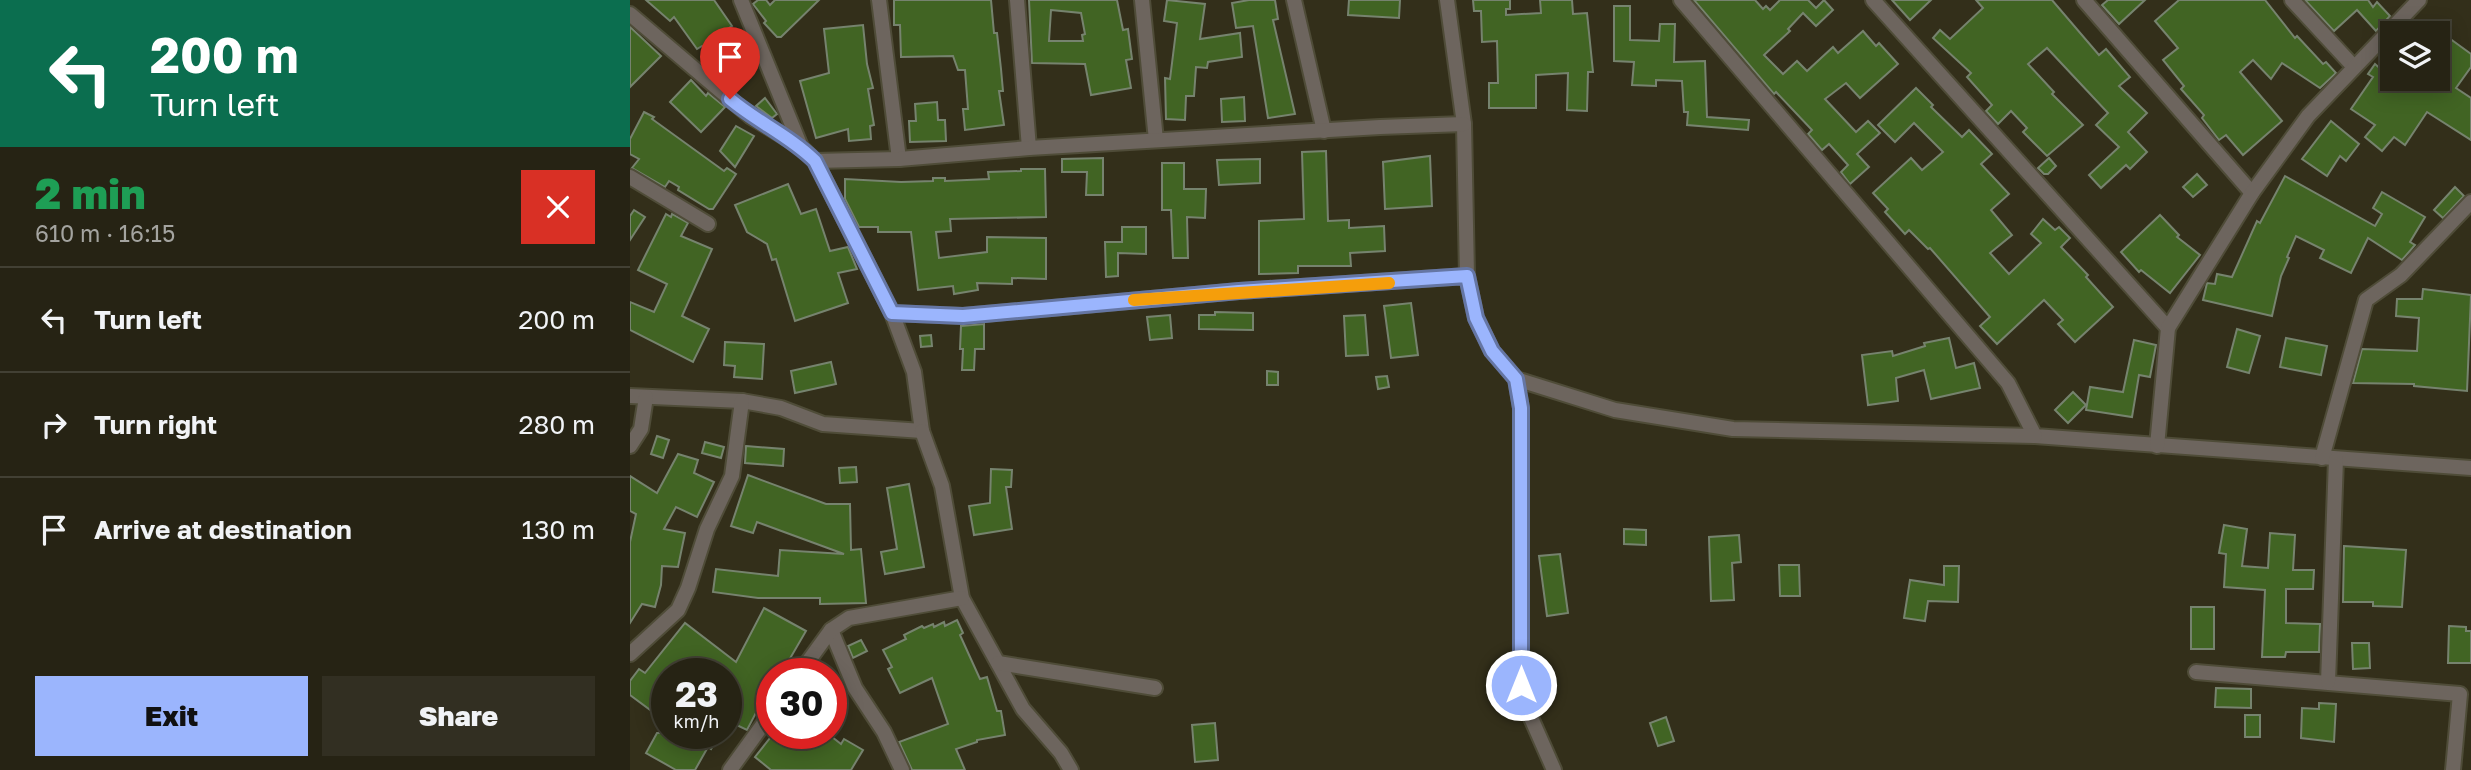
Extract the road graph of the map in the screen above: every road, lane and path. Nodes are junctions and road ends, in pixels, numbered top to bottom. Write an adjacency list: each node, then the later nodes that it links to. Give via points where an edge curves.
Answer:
1 (741, 0): 17 (street)
2 (879, 0): 19 (street)
3 (1017, 0): 18 (street)
4 (1142, 0): 16 (street)
5 (1293, 0): 15 (street)
6 (1447, 0): 14 (street)
7 (1681, 0): 33 (street, via 2008,383)
8 (1873, 0): 27 (street)
9 (2084, 0): 22 (street)
10 (2292, 0): 13 (street)
11 (2419, 0): 13 (street)
12 (630, 14): 17 (street, via 750,116)
13 (2354, 67): 22 (street, via 2308,116)
14 (1464, 124): 15 (street); 25 (street)
15 (1324, 131): 16 (street)
16 (1156, 141): 18 (street)
17 (801, 146): 20 (street)
18 (1029, 148): 19 (street)
19 (900, 159): 20 (street)
20 (815, 161): 26 (street)
21 (630, 177): 24 (street)
22 (2252, 193): 27 (street)
23 (2471, 202): 36 (street, via 2401,275 2366,300)
24 (708, 224)
25 (1467, 276): 26 (street, via 963,316); 28 (street, via 1476,318 1492,351)
26 (892, 313): 32 (street, via 914,372)
27 (2168, 328): 35 (street)
28 (1516, 379): 33 (street, via 1615,410 1733,429); 51 (street, via 1521,408 1521,685)
29 (630, 396): 30 (street)
30 (646, 397): 31 (street); 34 (street, via 641,429)
31 (742, 401): 32 (street, via 781,408 823,424); 40 (street, via 732,476 707,529 688,588 678,610)
32 (922, 432): 38 (street, via 942,486)
33 (2035, 436): 35 (street)
34 (630, 446)
35 (2157, 446): 36 (street)
36 (2329, 458): 37 (street); 44 (street)
37 (2471, 468)
38 (962, 598): 39 (street, via 849,618); 42 (street)
39 (831, 630): 41 (street); 49 (street, via 855,688)
40 (630, 654)
41 (811, 658)
42 (998, 663): 45 (street); 50 (street, via 1023,709)
43 (2196, 672): 44 (street)
44 (2328, 682): 46 (street)
45 (1155, 688)
46 (2465, 694): 52 (street)
47 (756, 734): 48 (street)
48 (730, 770)
49 (902, 770)
50 (1071, 770)
51 (1554, 770)
52 (2453, 770)

